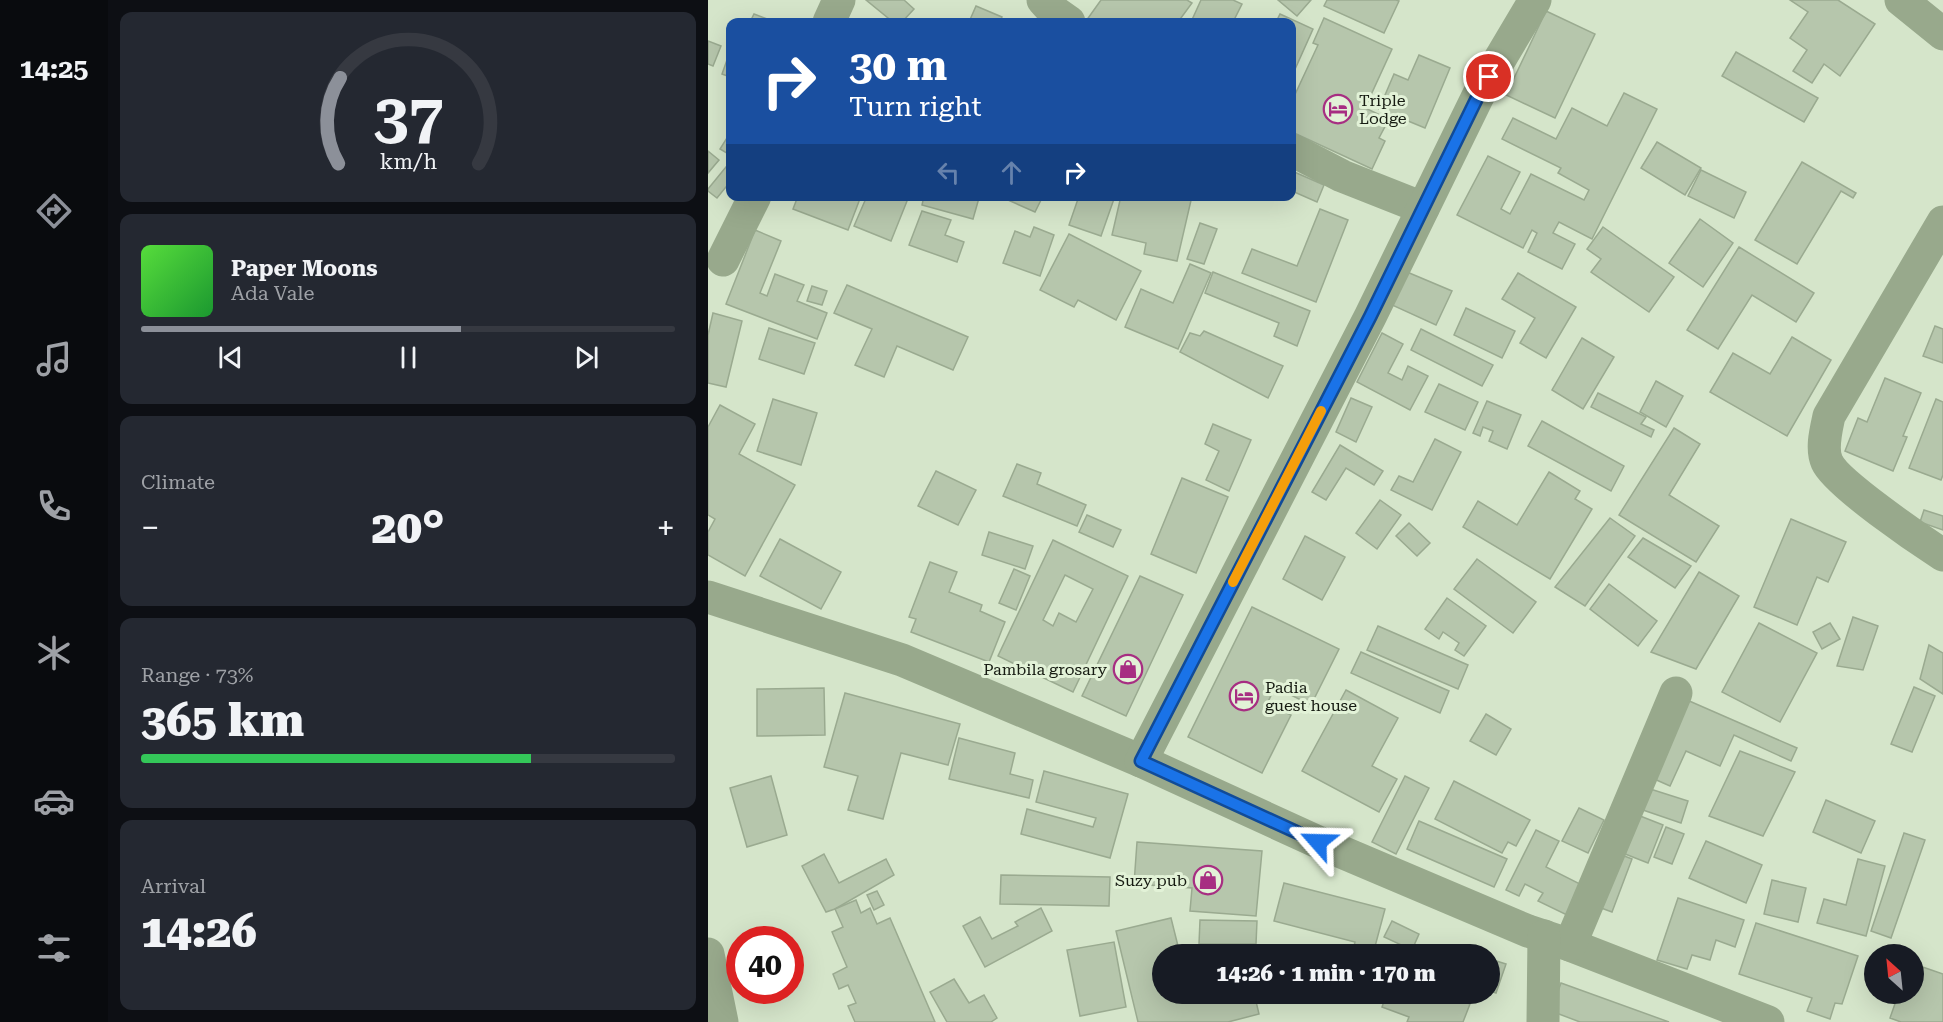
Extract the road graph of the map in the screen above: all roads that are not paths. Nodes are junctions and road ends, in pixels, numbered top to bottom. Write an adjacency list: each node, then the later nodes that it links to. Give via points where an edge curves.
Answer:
1 (839, 0): 5 (street)
2 (1043, 0): 6 (street)
3 (1535, 0): 10 (street, via 1478,96)
4 (1901, 0): 7 (street)
5 (831, 18)
6 (1063, 18)
7 (1943, 34)
8 (1296, 152): 10 (street, via 1341,176)
9 (752, 201): 12 (street)
10 (1423, 208): 16 (street)
11 (1943, 222): 13 (street, via 1829,416 1824,436 1827,462 1840,479)
12 (723, 260)
13 (1943, 555)
14 (708, 597): 16 (street, via 902,660)
15 (1676, 693): 17 (street)
16 (1141, 761): 17 (street, via 1318,842)
17 (1557, 940): 20 (street); 21 (street)
18 (708, 954): 19 (street)
19 (722, 1022)
20 (1543, 1022)
21 (1768, 1022)

